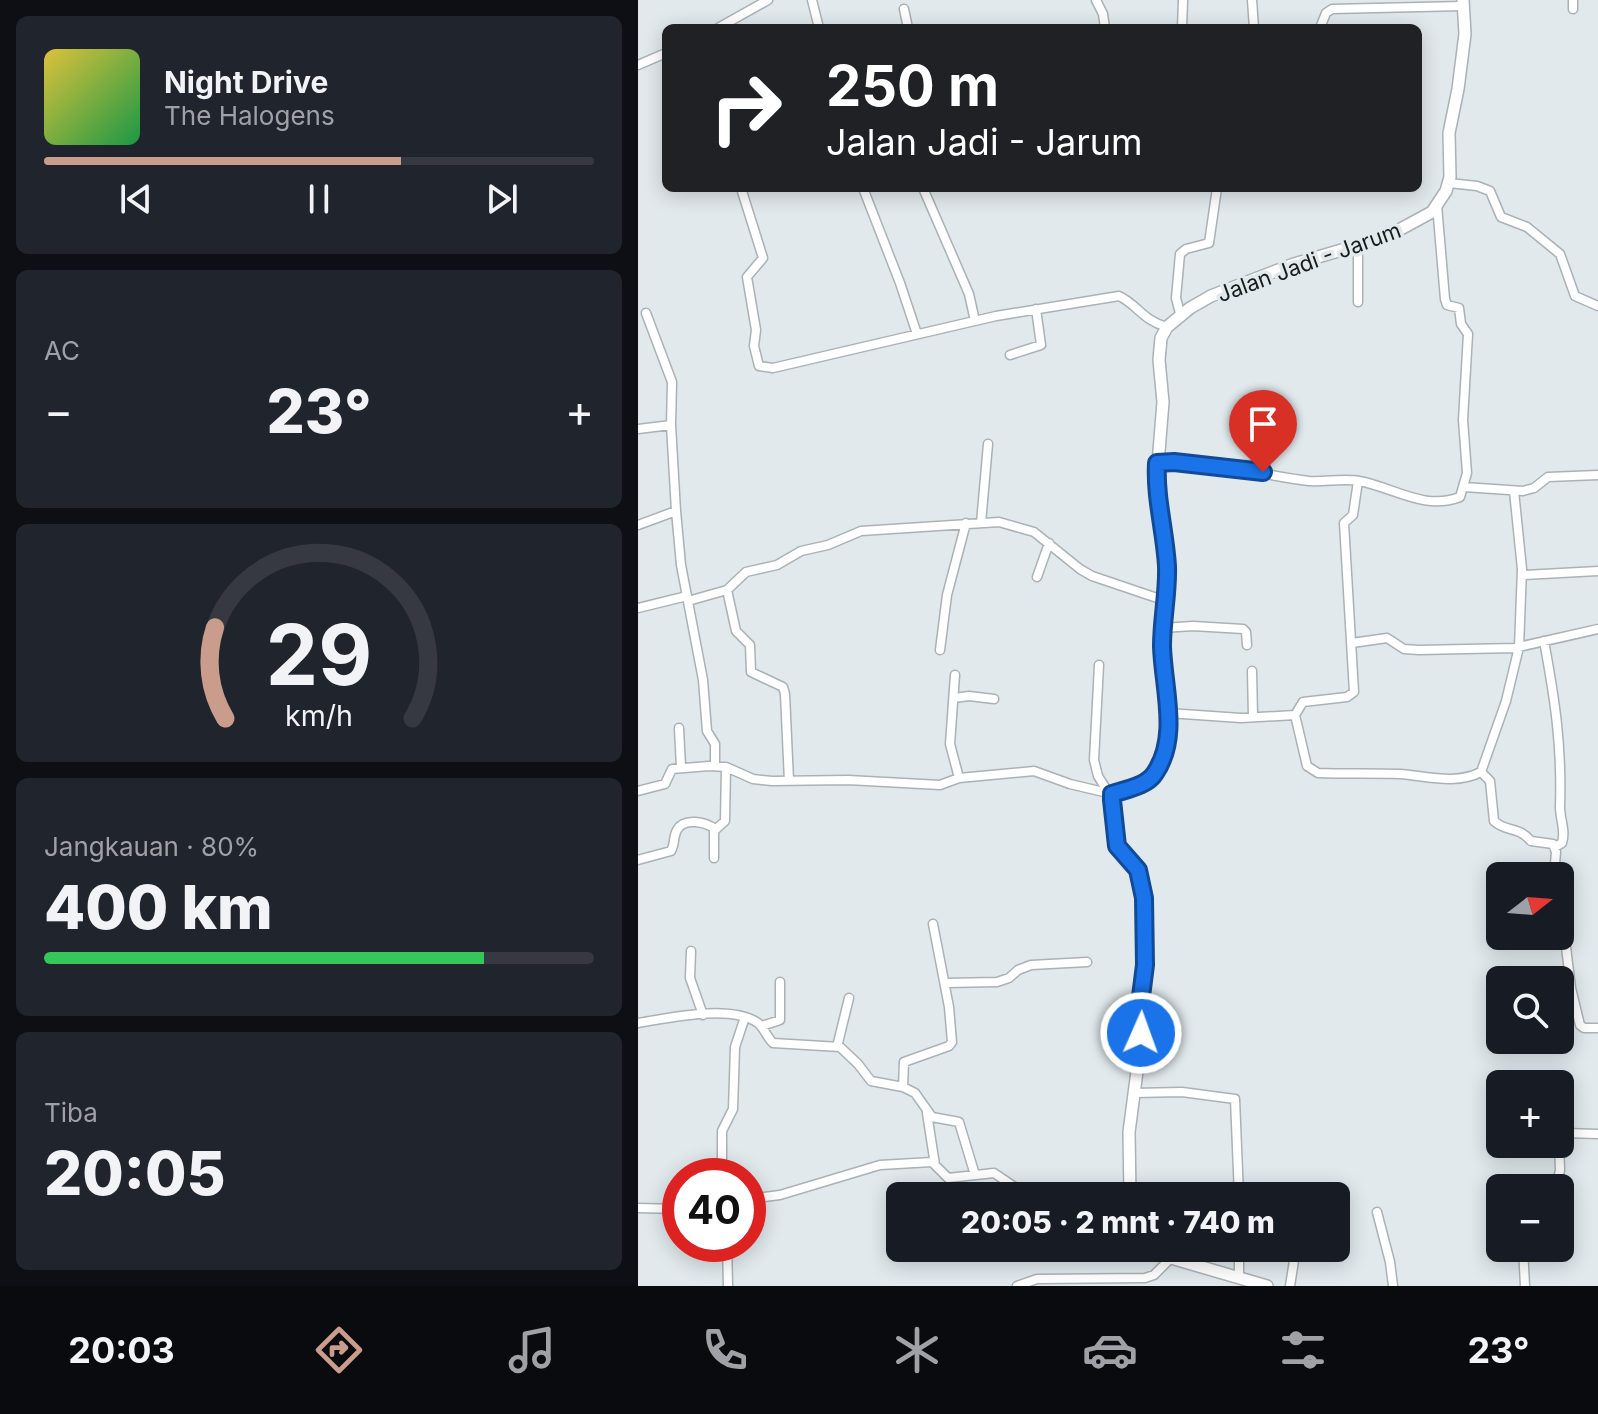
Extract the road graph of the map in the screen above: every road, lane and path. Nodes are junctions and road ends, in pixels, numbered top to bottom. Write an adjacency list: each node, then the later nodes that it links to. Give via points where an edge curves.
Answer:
1 (768, 0): 8 (street)
2 (812, 0): 9 (street)
3 (1096, 0): 11 (street)
4 (1183, 0): 12 (street)
5 (1252, 0): 13 (street)
6 (1463, 3): 14 (street, via 1332,9); 17 (street, Jalan Jadi - Jarum, via 1465,34 1449,133)
7 (904, 9): 10 (street)
8 (725, 24)
9 (818, 24)
10 (907, 24)
11 (1104, 24)
12 (1182, 24)
13 (1254, 24)
14 (1322, 24)
15 (662, 55): 16 (street)
16 (638, 65)
17 (1449, 183): 22 (street, Jalan Jadi - Jarum); 25 (street, via 1490,191 1501,217 1527,227 1560,254 1575,296)
18 (742, 192): 31 (street, via 763,258 747,277 760,367)
19 (865, 192): 31 (street)
20 (925, 192): 29 (street, via 971,299)
21 (1216, 192): 28 (street, via 1209,243 1180,254 1176,298)
22 (1437, 205): 23 (street, Jalan Jadi - Jarum, via 1399,232); 39 (street, via 1445,302 1458,307 1468,334)
23 (1358, 246): 24 (street); 28 (street, Jalan Jadi - Jarum, via 1211,296)
24 (1358, 302)
25 (1598, 306)
26 (1036, 309): 29 (street); 30 (street, via 1119,296 1147,320); 32 (street, via 1041,345)
27 (646, 313): 33 (street, via 672,382)
28 (1181, 317): 30 (street, Jalan Jadi - Jarum)
29 (975, 321): 31 (street)
30 (1167, 327): 36 (street, via 1159,344 1163,402)
31 (917, 334)
32 (1010, 355)
33 (671, 425): 34 (street); 41 (street)
34 (638, 429)
35 (988, 444): 43 (street)
36 (1157, 463): 38 (street, via 1311,481); 51 (street)
37 (1598, 475): 40 (street, via 1548,477 1534,488)
38 (1358, 481): 39 (street, via 1436,502 1460,497); 56 (street, via 1353,515 1344,522)
39 (1464, 487): 40 (street)
40 (1514, 491): 47 (street)
41 (676, 511): 44 (street); 50 (street)
42 (966, 523): 43 (street); 49 (street, via 861,531 746,572); 59 (street, via 947,595)
43 (981, 523): 45 (street, via 1017,525)
44 (638, 525)
45 (1049, 543): 48 (street); 51 (street, via 1092,576)
46 (1598, 571): 47 (street)
47 (1522, 575): 58 (street)
48 (1037, 577)
49 (727, 590): 50 (street); 74 (street, via 736,631 750,645 751,672 783,687)
50 (687, 598): 52 (street); 69 (street)
51 (1166, 601): 53 (street)
52 (638, 608)
53 (1163, 628): 57 (street, via 1243,629); 65 (street)
54 (1598, 629): 55 (street)
55 (1544, 641): 58 (street); 78 (street, via 1562,777 1564,832)
56 (1352, 643): 58 (street, via 1387,638 1404,649 1433,651); 66 (street, via 1353,694 1303,702)
57 (1247, 645)
58 (1519, 647): 72 (street)
59 (940, 650)
60 (1099, 665): 76 (street, via 1094,760)
61 (1252, 671): 67 (street)
62 (955, 675): 63 (street)
63 (954, 698): 64 (street); 73 (street, via 950,744)
64 (994, 699)
65 (1168, 713): 67 (street); 76 (street, via 1167,741 1156,773 1145,783)
66 (1295, 715): 67 (street); 72 (street, via 1312,771 1436,779)
67 (1253, 717)
68 (679, 728): 70 (street)
69 (715, 766): 70 (street); 71 (street)
70 (681, 767): 75 (street, via 670,770 665,784)
71 (726, 767): 74 (street, via 753,779); 77 (street, via 725,821)
72 (1481, 772): 78 (street, via 1490,781 1496,823)
73 (959, 778): 74 (street, via 943,785); 76 (street, via 1034,771)
74 (789, 781)
75 (638, 791)
76 (1111, 794): 96 (street, via 1117,846 1138,870 1144,898 1145,972)
77 (715, 829): 79 (street); 80 (street, via 707,823 685,823 677,829 671,851)
78 (1555, 847): 81 (street)
79 (714, 858)
80 (638, 860)
81 (1554, 862)
82 (933, 924): 87 (street)
83 (1566, 950): 93 (street, via 1580,1025)
84 (691, 951): 89 (street, via 690,978)
85 (1087, 962): 87 (street, via 1031,965 997,982)
86 (780, 982): 92 (street, via 780,1020)
87 (945, 983): 95 (street, via 952,1042 904,1062)
88 (849, 998): 94 (street)
89 (703, 1015): 90 (street); 91 (street)
90 (745, 1017): 92 (street); 100 (street, via 735,1047 733,1109 722,1131)
91 (638, 1023)
92 (762, 1026): 94 (street, via 778,1045)
93 (1598, 1028)
94 (837, 1047): 95 (street, via 871,1081)
95 (903, 1087): 97 (street, via 915,1093)
96 (1134, 1093): 104 (street); 105 (street, via 1235,1099)
97 (927, 1112): 101 (street); 102 (street, via 960,1124)
98 (1574, 1133): 99 (street)
99 (1598, 1134)
100 (722, 1158)
101 (935, 1165): 102 (street, via 948,1178); 106 (street, via 880,1165)
102 (975, 1175): 103 (street, via 994,1173)
103 (1007, 1182)
104 (1129, 1182)
105 (1238, 1182)
106 (766, 1197)
107 (638, 1208): 108 (street)
108 (662, 1209)
109 (1377, 1212): 121 (street)
110 (727, 1262): 117 (street)
111 (1162, 1262): 118 (street, via 1145,1278 1037,1279)
112 (1194, 1262): 116 (street)
113 (1239, 1262): 116 (street)
114 (1294, 1262): 120 (street)
115 (1524, 1262): 122 (street)
116 (1239, 1278): 119 (street)
117 (728, 1286)
118 (1017, 1286)
119 (1267, 1286)
120 (1290, 1286)
121 (1393, 1286)
122 (1525, 1286)

